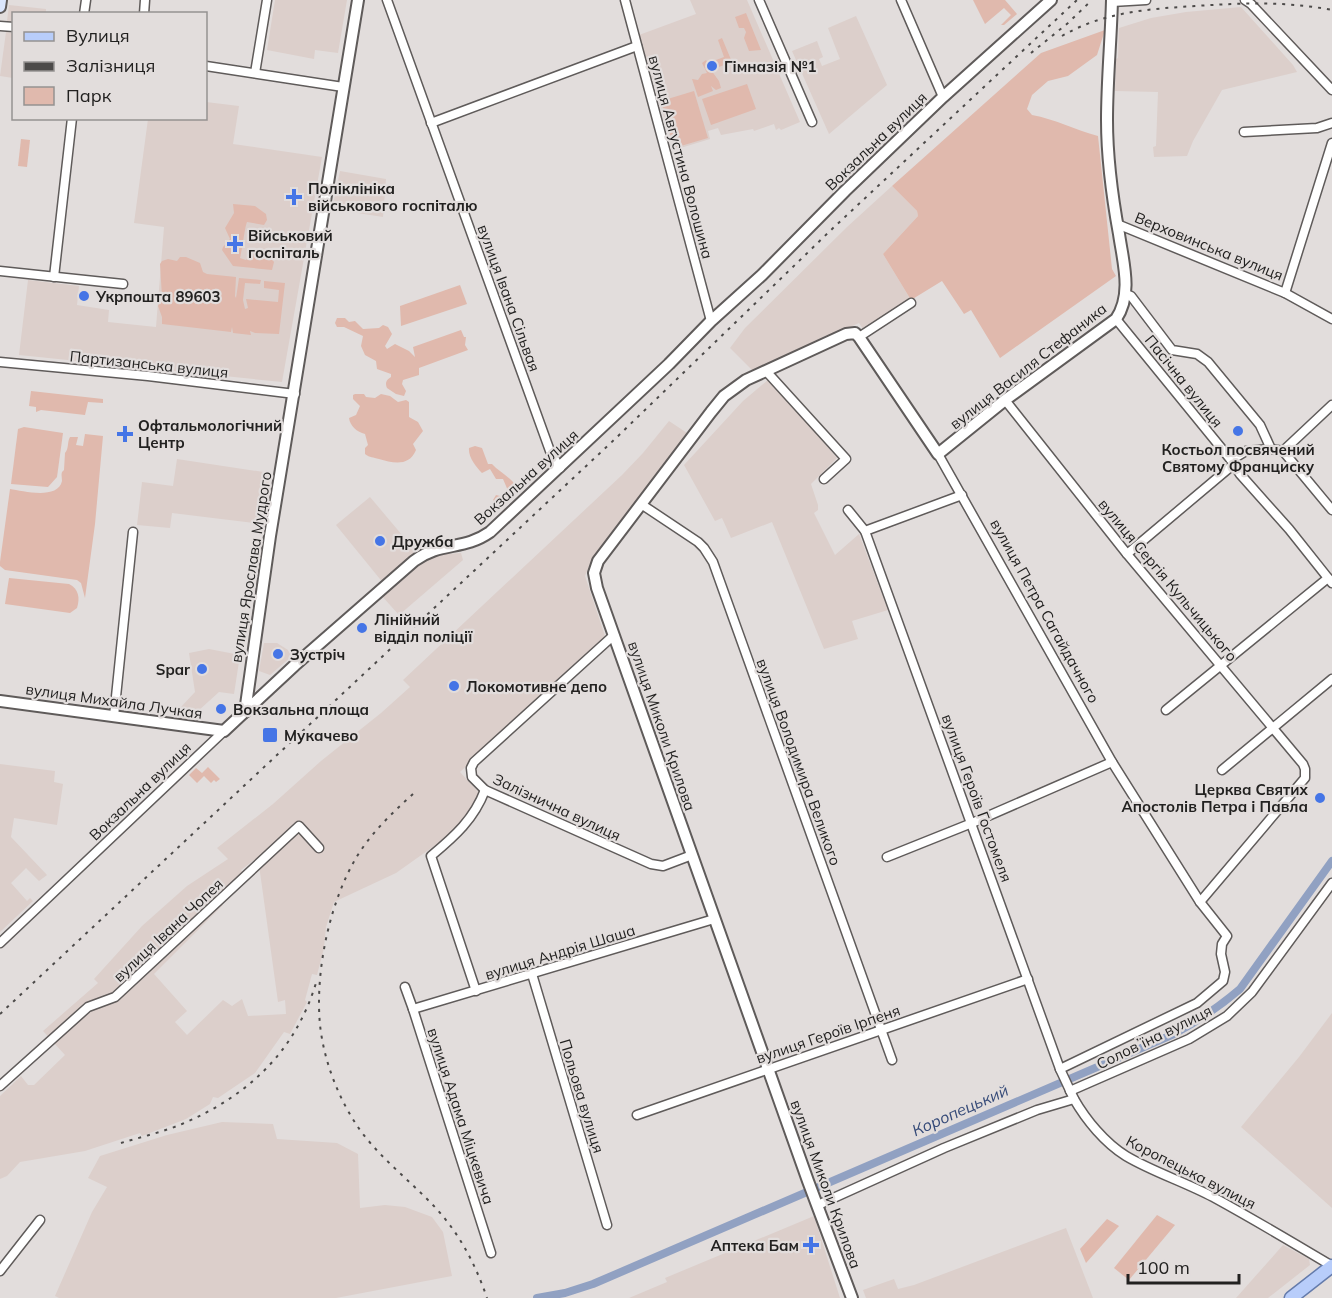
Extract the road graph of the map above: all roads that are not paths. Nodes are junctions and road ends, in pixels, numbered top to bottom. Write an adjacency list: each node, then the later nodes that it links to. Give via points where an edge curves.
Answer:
1 (1, 0): 12 (main road)
2 (267, 0): 15 (street)
3 (358, 0): 16 (street, вулиця Ярослава Мудрого)
4 (387, 0): 21 (street, вулиця Івана Сільвая)
5 (625, 0): 13 (street, вулиця Августина Волошина)
6 (759, 0): 20 (street)
7 (901, 0): 18 (street)
8 (1051, 0): 18 (street, Вокзальна вулиця)
9 (1146, 0): 11 (street)
10 (1245, 0): 17 (street)
11 (1112, 1): 25 (street, Верховинська вулиця, via 1107,119)
12 (0, 7)
13 (637, 46): 21 (street); 34 (street, вулиця Августина Волошина)
14 (207, 66): 15 (street)
15 (255, 73): 16 (street)
16 (343, 87): 38 (street, вулиця Ярослава Мудрого)
17 (1332, 90)
18 (943, 97): 34 (street, Вокзальна вулиця)
19 (72, 120): 27 (street)
20 (812, 122)
21 (431, 123): 45 (street, вулиця Івана Сільвая, via 550,451)
22 (1332, 123): 23 (street, via 1317,128)
23 (1244, 132)
24 (1332, 143): 29 (street, Верховинська вулиця)
25 (1117, 224): 29 (street, Верховинська вулиця); 30 (street, вулиця Василя Стефаника)
26 (0, 271): 27 (street)
27 (54, 277): 28 (street)
28 (123, 285)
29 (1285, 293): 33 (street)
30 (1126, 294): 32 (street, вулиця Василя Стефаника); 41 (street, Пасічна вулиця, via 1172,350 1197,354 1208,362 1260,425)
31 (911, 303): 35 (street, вулиця Миколи Крилова)
32 (1116, 319): 39 (street, вулиця Василя Стефаника); 44 (street, Пасічна вулиця)
33 (1332, 319)
34 (711, 321): 45 (street, Вокзальна вулиця)
35 (859, 337): 37 (street, вулиця Миколи Крилова, via 846,334); 43 (street, вулиця Петра Сагайдачного)
36 (0, 362): 38 (street, Партизанська вулиця)
37 (766, 371): 46 (street, via 846,459); 48 (street, вулиця Миколи Крилова, via 724,396)
38 (295, 394): 60 (street, вулиця Ярослава Мудрого)
39 (1005, 400): 43 (street, вулиця Василя Стефаника); 53 (street, вулиця Сергія Кульчицького)
40 (1332, 405): 42 (street)
41 (1271, 448): 42 (street); 44 (street, via 1246,451)
42 (1284, 451): 50 (street)
43 (938, 454): 47 (street, вулиця Петра Сагайдачного)
44 (1233, 462): 53 (street); 54 (street, Пасічна вулиця)
45 (560, 468): 60 (street, Вокзальна вулиця, via 483,537 468,544 432,550 414,561)
46 (824, 479)
47 (962, 495): 51 (street); 64 (street, вулиця Петра Сагайдачного)
48 (641, 504): 55 (street, вулиця Миколи Крилова, via 598,561 594,573); 80 (street, вулиця Володимира Великого, via 698,542 713,562)
49 (848, 510): 51 (street, вулиця Героїв Гостомеля)
50 (1332, 510)
51 (865, 531): 67 (street, вулиця Героїв Гостомеля)
52 (133, 532): 61 (street)
53 (1127, 554): 56 (street, вулиця Сергія Кульчицького)
54 (1330, 580): 56 (street)
55 (614, 635): 66 (street, Залізнична вулиця, via 474,762 472,777); 69 (street, вулиця Миколи Крилова)
56 (1220, 665): 59 (street); 62 (street, вулиця Сергія Кульчицького)
57 (1332, 679): 62 (street)
58 (0, 701): 61 (street, вулиця Михайла Лучкая)
59 (1166, 710)
60 (245, 712): 63 (street, Вокзальна вулиця)
61 (114, 716): 63 (street, вулиця Михайла Лучкая)
62 (1273, 728): 65 (street); 72 (street, вулиця Сергія Кульчицького, via 1303,764 1305,778)
63 (224, 731): 74 (street, Вокзальна вулиця)
64 (1112, 762): 67 (street); 72 (street, вулиця Петра Сагайдачного)
65 (1222, 770)
66 (485, 790): 69 (street, Залізнична вулиця, via 651,864 663,866); 78 (street, via 465,826 431,856)
67 (972, 823): 70 (street); 76 (street, вулиця Героїв Гостомеля)
68 (319, 848): 84 (street, вулиця Івана Чопея, via 299,826 115,997 88,1007)
69 (692, 855): 73 (street, вулиця Миколи Крилова)
70 (887, 857)
71 (1332, 884): 85 (street, Соловʼїна вулиця, via 1252,992 1227,1016 1189,1039)
72 (1200, 902): 83 (street, вулиця Петра Сагайдачного, via 1227,936 1221,954 1223,981 1197,1003)
73 (714, 919): 75 (street, вулиця Андрія Шаша); 82 (street, вулиця Миколи Крилова)
74 (0, 943)
75 (532, 974): 78 (street, вулиця Андрія Шаша); 89 (street, Польова вулиця)
76 (1028, 979): 80 (street, вулиця Героїв Ірпеня); 83 (street, вулиця Героїв Гостомеля)
77 (405, 987): 79 (street, вулиця Адама Міцкевича)
78 (476, 991): 79 (street, вулиця Андрія Шаша)
79 (413, 1008): 90 (street, вулиця Адама Міцкевича)
80 (881, 1030): 81 (street, вулиця Володимира Великого); 82 (street, вулиця Героїв Ірпеня)
81 (892, 1060)
82 (768, 1070): 86 (street, вулиця Героїв Ірпеня); 87 (street, вулиця Миколи Крилова)
83 (1061, 1072): 85 (street, вулиця Героїв Гостомеля)
84 (0, 1086)
85 (1070, 1092): 87 (street, via 1045,1107); 91 (street, Коропецька вулиця, via 1094,1127 1126,1156 1250,1217)
86 (637, 1115)
87 (816, 1201): 93 (street, вулиця Миколи Крилова)
88 (40, 1220): 92 (street)
89 (607, 1226)
90 (491, 1252)
91 (1332, 1266): 94 (main road)
92 (0, 1271)
93 (852, 1298)
94 (1291, 1298)

